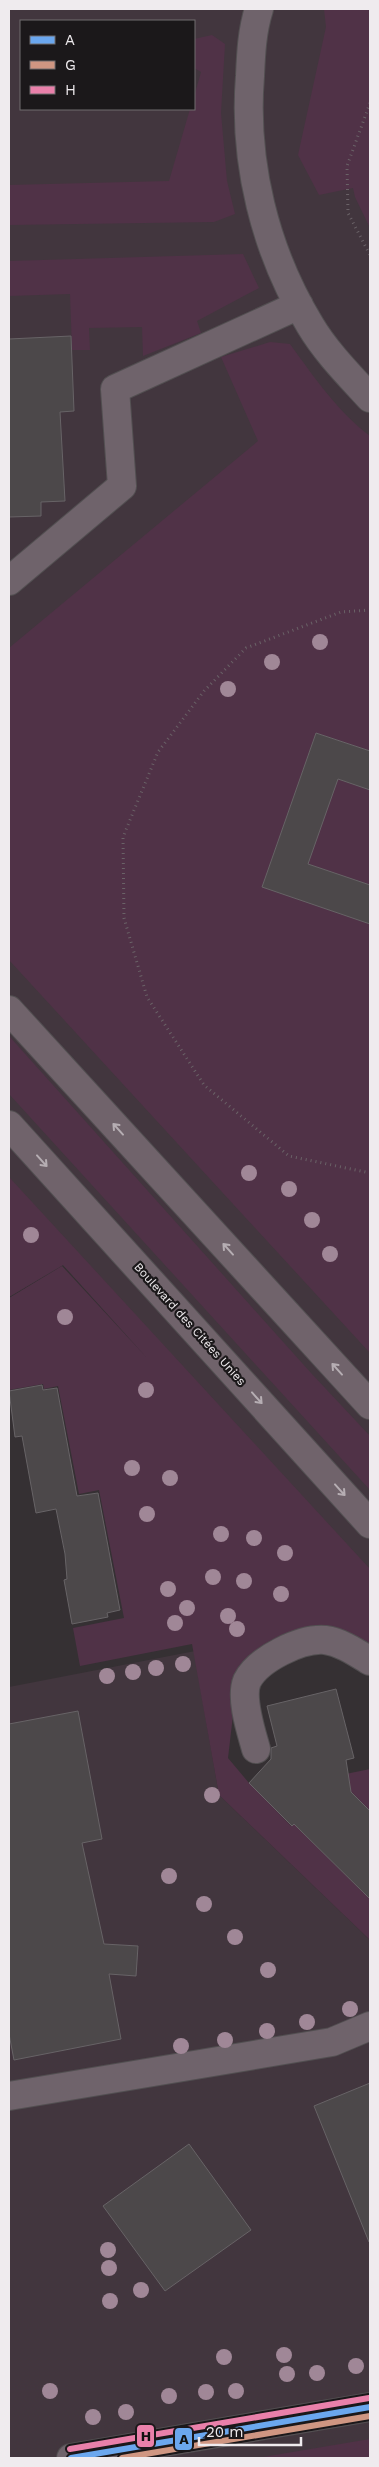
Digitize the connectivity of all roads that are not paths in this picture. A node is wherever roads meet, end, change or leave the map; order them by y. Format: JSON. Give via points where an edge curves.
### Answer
{"nodes":[{"id":1,"x":259,"y":9,"type":"edge"},
{"id":2,"x":299,"y":305,"type":"junction"},
{"id":3,"x":370,"y":398,"type":"edge"},
{"id":4,"x":9,"y":582,"type":"edge"},
{"id":5,"x":9,"y":1010,"type":"edge"},
{"id":6,"x":9,"y":1125,"type":"edge"},
{"id":7,"x":370,"y":1405,"type":"edge"},
{"id":8,"x":370,"y":1524,"type":"edge"},
{"id":9,"x":370,"y":1661,"type":"edge"},
{"id":10,"x":256,"y":1748,"type":"dead end"},
{"id":11,"x":370,"y":2026,"type":"edge"},
{"id":12,"x":9,"y":2096,"type":"edge"},
{"id":13,"x":370,"y":2407,"type":"edge"},
{"id":14,"x":71,"y":2458,"type":"edge"}],
"edges":[{"from":1,"to":2,"type":"street","via":[[254,25],[247,113],[257,191],[270,237]]},
{"from":2,"to":3,"type":"street","via":[[342,368]]},
{"from":2,"to":4,"type":"street","via":[[115,390],[122,486]]},
{"from":7,"to":5,"type":"main road","one_way":true},
{"from":6,"to":8,"type":"main road","name":"Boulevard des Citées Unies","one_way":true},
{"from":9,"to":10,"type":"street","via":[[350,1648],[325,1640],[302,1643],[271,1656],[247,1681],[245,1706]]},
{"from":11,"to":12,"type":"street","via":[[332,2042]]},
{"from":13,"to":14,"type":"street"}]}
